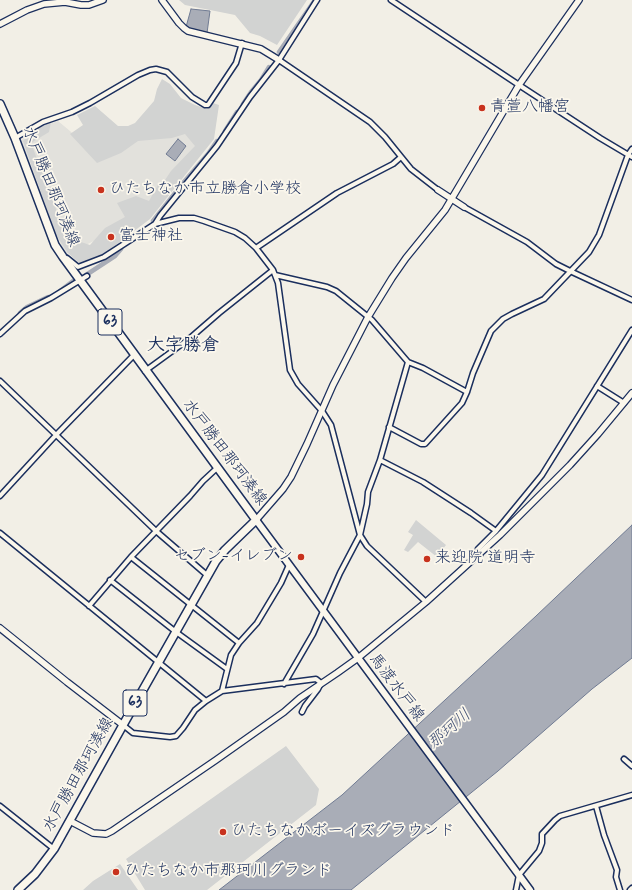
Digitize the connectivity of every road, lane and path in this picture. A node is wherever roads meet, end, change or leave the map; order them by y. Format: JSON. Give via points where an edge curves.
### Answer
{"nodes":[{"id":1,"x":103,"y":0,"type":"edge"},
{"id":2,"x":162,"y":0,"type":"edge"},
{"id":3,"x":317,"y":0,"type":"edge"},
{"id":4,"x":392,"y":0,"type":"edge"},
{"id":5,"x":579,"y":0,"type":"edge"},
{"id":6,"x":0,"y":24,"type":"edge"},
{"id":7,"x":242,"y":43,"type":"junction"},
{"id":8,"x":279,"y":60,"type":"junction"},
{"id":9,"x":519,"y":85,"type":"junction"},
{"id":10,"x":0,"y":104,"type":"edge"},
{"id":11,"x":15,"y":138,"type":"junction"},
{"id":12,"x":632,"y":149,"type":"edge"},
{"id":13,"x":630,"y":156,"type":"edge"},
{"id":14,"x":401,"y":157,"type":"junction"},
{"id":15,"x":438,"y":190,"type":"joint"},
{"id":16,"x":452,"y":200,"type":"junction"},
{"id":17,"x":464,"y":207,"type":"joint"},
{"id":18,"x":154,"y":224,"type":"junction"},
{"id":19,"x":256,"y":248,"type":"junction"},
{"id":20,"x":63,"y":257,"type":"junction"},
{"id":21,"x":273,"y":270,"type":"junction"},
{"id":22,"x":570,"y":271,"type":"junction"},
{"id":23,"x":275,"y":275,"type":"junction"},
{"id":24,"x":87,"y":276,"type":"dead end"},
{"id":25,"x":80,"y":281,"type":"junction"},
{"id":26,"x":632,"y":300,"type":"edge"},
{"id":27,"x":368,"y":317,"type":"junction"},
{"id":28,"x":632,"y":330,"type":"edge"},
{"id":29,"x":0,"y":334,"type":"edge"},
{"id":30,"x":134,"y":355,"type":"junction"},
{"id":31,"x":408,"y":362,"type":"junction"},
{"id":32,"x":145,"y":371,"type":"junction"},
{"id":33,"x":0,"y":381,"type":"edge"},
{"id":34,"x":597,"y":386,"type":"junction"},
{"id":35,"x":467,"y":392,"type":"junction"},
{"id":36,"x":632,"y":393,"type":"edge"},
{"id":37,"x":624,"y":403,"type":"junction"},
{"id":38,"x":322,"y":411,"type":"junction"},
{"id":39,"x":389,"y":427,"type":"junction"},
{"id":40,"x":56,"y":435,"type":"junction"},
{"id":41,"x":380,"y":460,"type":"junction"},
{"id":42,"x":218,"y":468,"type":"junction"},
{"id":43,"x":0,"y":496,"type":"edge"},
{"id":44,"x":256,"y":520,"type":"junction"},
{"id":45,"x":156,"y":531,"type":"junction"},
{"id":46,"x":496,"y":531,"type":"junction"},
{"id":47,"x":0,"y":533,"type":"edge"},
{"id":48,"x":360,"y":535,"type":"junction"},
{"id":49,"x":480,"y":555,"type":"junction"},
{"id":50,"x":130,"y":558,"type":"junction"},
{"id":51,"x":289,"y":565,"type":"junction"},
{"id":52,"x":208,"y":576,"type":"junction"},
{"id":53,"x":110,"y":580,"type":"junction"},
{"id":54,"x":426,"y":602,"type":"junction"},
{"id":55,"x":89,"y":606,"type":"junction"},
{"id":56,"x":191,"y":606,"type":"junction"},
{"id":57,"x":323,"y":611,"type":"junction"},
{"id":58,"x":0,"y":628,"type":"edge"},
{"id":59,"x":176,"y":632,"type":"junction"},
{"id":60,"x":239,"y":643,"type":"junction"},
{"id":61,"x":358,"y":658,"type":"junction"},
{"id":62,"x":158,"y":663,"type":"junction"},
{"id":63,"x":227,"y":668,"type":"junction"},
{"id":64,"x":321,"y":683,"type":"junction"},
{"id":65,"x":284,"y":684,"type":"junction"},
{"id":66,"x":222,"y":691,"type":"junction"},
{"id":67,"x":206,"y":701,"type":"junction"},
{"id":68,"x":302,"y":712,"type":"dead end"},
{"id":69,"x":122,"y":725,"type":"junction"},
{"id":70,"x":624,"y":759,"type":"dead end"},
{"id":71,"x":632,"y":766,"type":"edge"},
{"id":72,"x":632,"y":795,"type":"edge"},
{"id":73,"x":0,"y":806,"type":"edge"},
{"id":74,"x":596,"y":806,"type":"junction"},
{"id":75,"x":70,"y":821,"type":"junction"},
{"id":76,"x":54,"y":850,"type":"junction"},
{"id":77,"x":519,"y":875,"type":"junction"},
{"id":78,"x":632,"y":888,"type":"edge"},
{"id":79,"x":18,"y":890,"type":"edge"},
{"id":80,"x":516,"y":890,"type":"edge"},
{"id":81,"x":530,"y":890,"type":"edge"},
{"id":82,"x":620,"y":890,"type":"edge"},
{"id":83,"x":630,"y":890,"type":"edge"}],
"edges":[{"from":1,"to":6,"type":"street","via":[[89,5],[66,2],[44,4]]},
{"from":2,"to":7,"type":"street","via":[[184,28],[202,35]]},
{"from":3,"to":8,"type":"street"},
{"from":4,"to":9,"type":"street"},
{"from":5,"to":9,"type":"street"},
{"from":7,"to":8,"type":"street","via":[[262,49]]},
{"from":7,"to":11,"type":"street","via":[[236,63],[208,105],[192,97],[167,72],[150,70],[90,103],[43,122]]},
{"from":8,"to":14,"type":"street","via":[[370,122]]},
{"from":8,"to":18,"type":"street","via":[[217,146]]},
{"from":9,"to":13,"type":"street"},
{"from":9,"to":16,"type":"street"},
{"from":10,"to":11,"type":"main road","name":"水戸勝田那珂湊線","number":"63"},
{"from":11,"to":20,"type":"main road","name":"水戸勝田那珂湊線","number":"63"},
{"from":12,"to":13,"type":"street"},
{"from":13,"to":22,"type":"street","via":[[599,235],[589,252]]},
{"from":14,"to":15,"type":"street"},
{"from":14,"to":19,"type":"street","via":[[393,164],[337,193]]},
{"from":15,"to":16,"type":"street"},
{"from":16,"to":17,"type":"street"},
{"from":16,"to":27,"type":"street","via":[[406,258]]},
{"from":17,"to":22,"type":"street","via":[[527,242],[556,264]]},
{"from":18,"to":19,"type":"street","via":[[179,218],[199,220],[235,232]]},
{"from":18,"to":20,"type":"street","via":[[104,257],[78,267]]},
{"from":19,"to":21,"type":"street"},
{"from":20,"to":25,"type":"main road","name":"水戸勝田那珂湊線","number":"63"},
{"from":21,"to":23,"type":"street"},
{"from":21,"to":32,"type":"street","via":[[189,339]]},
{"from":22,"to":26,"type":"street"},
{"from":22,"to":35,"type":"street","via":[[544,299],[503,319],[491,331]]},
{"from":23,"to":27,"type":"street","via":[[336,290]]},
{"from":23,"to":38,"type":"street","via":[[282,302],[290,370],[298,384]]},
{"from":24,"to":25,"type":"street"},
{"from":25,"to":29,"type":"street","via":[[25,311]]},
{"from":25,"to":30,"type":"main road","name":"水戸勝田那珂湊線","number":"63"},
{"from":27,"to":31,"type":"street"},
{"from":27,"to":38,"type":"street"},
{"from":28,"to":34,"type":"street"},
{"from":30,"to":32,"type":"main road","name":"水戸勝田那珂湊線","number":"63"},
{"from":30,"to":40,"type":"street"},
{"from":31,"to":35,"type":"street"},
{"from":31,"to":39,"type":"street"},
{"from":32,"to":42,"type":"main road","name":"水戸勝田那珂湊線","number":"63"},
{"from":33,"to":40,"type":"street"},
{"from":34,"to":37,"type":"street"},
{"from":34,"to":46,"type":"street","via":[[542,475]]},
{"from":35,"to":39,"type":"street","via":[[462,403],[425,444]]},
{"from":36,"to":37,"type":"street"},
{"from":37,"to":49,"type":"street","via":[[570,465]]},
{"from":38,"to":44,"type":"street","via":[[291,477],[279,495]]},
{"from":38,"to":48,"type":"street","via":[[331,425]]},
{"from":39,"to":41,"type":"street"},
{"from":40,"to":43,"type":"street"},
{"from":40,"to":45,"type":"street"},
{"from":41,"to":46,"type":"street","via":[[423,482]]},
{"from":41,"to":48,"type":"street","via":[[368,492]]},
{"from":42,"to":44,"type":"main road","name":"水戸勝田那珂湊線","number":"63"},
{"from":42,"to":45,"type":"street"},
{"from":44,"to":51,"type":"main road","name":"馬渡水戸線"},
{"from":44,"to":52,"type":"main road","name":"水戸勝田那珂湊線","number":"63","via":[[221,554]]},
{"from":45,"to":50,"type":"street"},
{"from":45,"to":52,"type":"street"},
{"from":46,"to":49,"type":"street","via":[[478,549]]},
{"from":47,"to":55,"type":"street"},
{"from":48,"to":54,"type":"street","via":[[367,546]]},
{"from":48,"to":57,"type":"street"},
{"from":49,"to":54,"type":"street"},
{"from":50,"to":53,"type":"street"},
{"from":50,"to":56,"type":"street"},
{"from":51,"to":57,"type":"main road","name":"馬渡水戸線"},
{"from":51,"to":60,"type":"street","via":[[257,623]]},
{"from":52,"to":56,"type":"main road","name":"水戸勝田那珂湊線","number":"63"},
{"from":53,"to":55,"type":"street"},
{"from":53,"to":59,"type":"street"},
{"from":54,"to":61,"type":"street"},
{"from":55,"to":62,"type":"street"},
{"from":56,"to":59,"type":"main road","name":"水戸勝田那珂湊線","number":"63"},
{"from":56,"to":60,"type":"street"},
{"from":57,"to":61,"type":"main road","name":"馬渡水戸線"},
{"from":57,"to":65,"type":"street","via":[[303,653]]},
{"from":58,"to":69,"type":"street"},
{"from":59,"to":62,"type":"main road","name":"水戸勝田那珂湊線","number":"63"},
{"from":59,"to":63,"type":"street"},
{"from":60,"to":63,"type":"street","via":[[230,655]]},
{"from":61,"to":64,"type":"street"},
{"from":61,"to":77,"type":"main road","name":"馬渡水戸線"},
{"from":62,"to":67,"type":"street"},
{"from":62,"to":69,"type":"main road","name":"水戸勝田那珂湊線","number":"63"},
{"from":63,"to":66,"type":"street"},
{"from":64,"to":65,"type":"street","via":[[316,679]]},
{"from":64,"to":68,"type":"street"},
{"from":64,"to":75,"type":"street","via":[[236,747],[112,831],[106,834],[93,833]]},
{"from":65,"to":66,"type":"street"},
{"from":66,"to":67,"type":"street"},
{"from":67,"to":69,"type":"street","via":[[195,710],[176,736],[133,733]]},
{"from":69,"to":75,"type":"main road","name":"水戸勝田那珂湊線","number":"63"},
{"from":70,"to":71,"type":"street"},
{"from":72,"to":74,"type":"street"},
{"from":73,"to":76,"type":"street"},
{"from":74,"to":77,"type":"street","via":[[560,816],[555,820],[542,834],[542,843],[538,851]]},
{"from":74,"to":82,"type":"street","via":[[617,870],[616,877]]},
{"from":75,"to":76,"type":"main road","name":"水戸勝田那珂湊線","number":"63"},
{"from":76,"to":79,"type":"main road","name":"水戸勝田那珂湊線","number":"63"},
{"from":77,"to":80,"type":"street"},
{"from":77,"to":81,"type":"main road","name":"馬渡水戸線"},
{"from":78,"to":83,"type":"street"}]}
